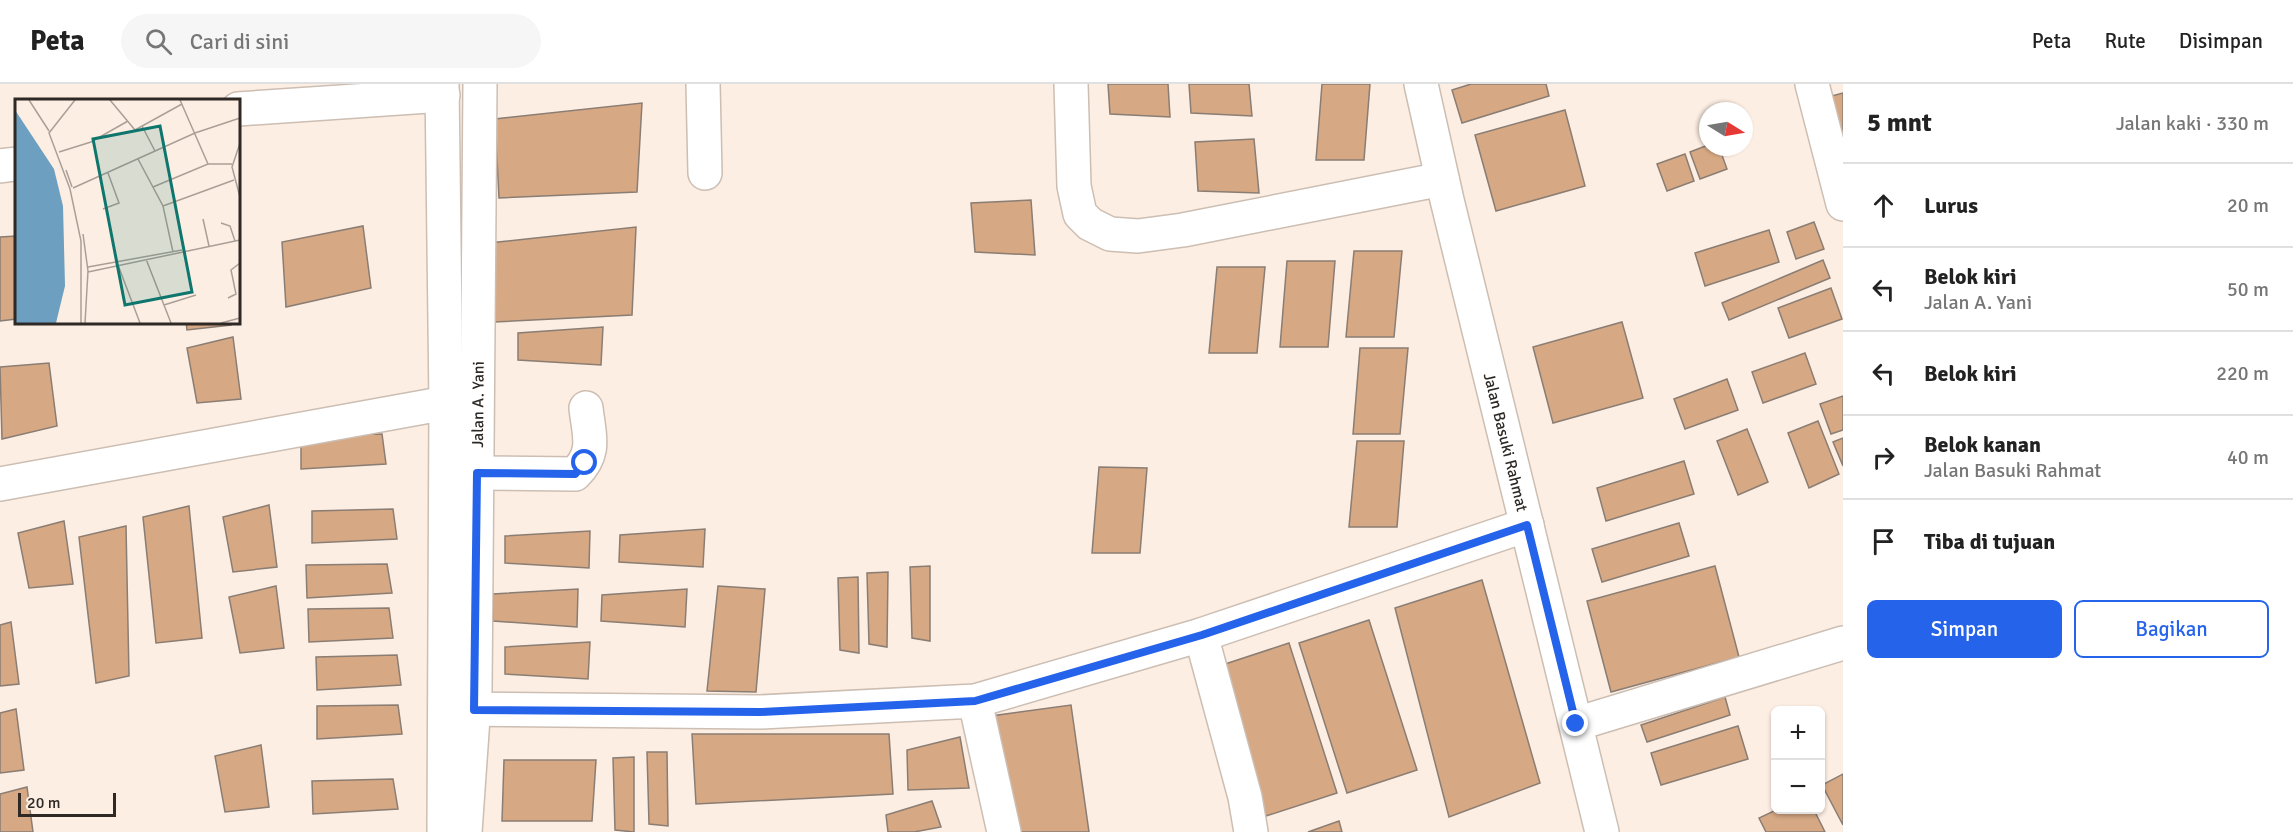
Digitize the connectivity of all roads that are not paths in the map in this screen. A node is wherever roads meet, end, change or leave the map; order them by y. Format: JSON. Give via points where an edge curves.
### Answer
{"nodes":[{"id":1,"x":480,"y":84,"type":"edge"},
{"id":2,"x":703,"y":84,"type":"edge"},
{"id":3,"x":1071,"y":84,"type":"edge"},
{"id":4,"x":1422,"y":84,"type":"edge"},
{"id":5,"x":1812,"y":84,"type":"edge"},
{"id":6,"x":442,"y":90,"type":"edge"},
{"id":7,"x":240,"y":109,"type":"edge"},
{"id":8,"x":15,"y":164,"type":"edge"},
{"id":9,"x":0,"y":166,"type":"edge"},
{"id":10,"x":705,"y":173,"type":"dead end"},
{"id":11,"x":1442,"y":179,"type":"junction"},
{"id":12,"x":1843,"y":204,"type":"edge"},
{"id":13,"x":480,"y":264,"type":"junction"},
{"id":14,"x":445,"y":267,"type":"junction"},
{"id":15,"x":446,"y":403,"type":"junction"},
{"id":16,"x":586,"y":408,"type":"dead end"},
{"id":17,"x":477,"y":473,"type":"junction"},
{"id":18,"x":0,"y":484,"type":"edge"},
{"id":19,"x":1527,"y":525,"type":"junction"},
{"id":20,"x":1202,"y":635,"type":"junction"},
{"id":21,"x":1843,"y":643,"type":"edge"},
{"id":22,"x":975,"y":701,"type":"junction"},
{"id":23,"x":460,"y":710,"type":"junction"},
{"id":24,"x":1576,"y":724,"type":"junction"},
{"id":25,"x":444,"y":832,"type":"edge"},
{"id":26,"x":465,"y":832,"type":"edge"},
{"id":27,"x":1004,"y":832,"type":"edge"},
{"id":28,"x":1251,"y":832,"type":"edge"},
{"id":29,"x":1602,"y":832,"type":"edge"}],
"edges":[{"from":1,"to":13,"type":"street","name":"Jalan A. Yani"},
{"from":2,"to":10,"type":"street"},
{"from":3,"to":11,"type":"street","via":[[1074,186],[1080,213],[1090,224],[1110,234],[1138,236],[1183,230]]},
{"from":4,"to":11,"type":"street","name":"Jalan Basuki Rahmat"},
{"from":5,"to":12,"type":"street"},
{"from":6,"to":7,"type":"street"},
{"from":6,"to":14,"type":"street","name":"Jalan A. Yani"},
{"from":8,"to":9,"type":"street"},
{"from":11,"to":19,"type":"street","name":"Jalan Basuki Rahmat"},
{"from":13,"to":14,"type":"street"},
{"from":13,"to":17,"type":"street","name":"Jalan A. Yani"},
{"from":14,"to":15,"type":"street","name":"Jalan A. Yani"},
{"from":15,"to":18,"type":"street"},
{"from":15,"to":23,"type":"street","name":"Jalan A. Yani"},
{"from":16,"to":17,"type":"street","via":[[591,448],[575,474]]},
{"from":17,"to":23,"type":"street","name":"Jalan A. Yani"},
{"from":19,"to":20,"type":"street"},
{"from":19,"to":24,"type":"street","name":"Jalan Basuki Rahmat"},
{"from":20,"to":22,"type":"street"},
{"from":20,"to":28,"type":"street"},
{"from":21,"to":24,"type":"street"},
{"from":22,"to":23,"type":"street","via":[[760,712]]},
{"from":22,"to":27,"type":"street"},
{"from":23,"to":25,"type":"street","name":"Jalan A. Yani"},
{"from":23,"to":26,"type":"street","name":"Jalan A. Yani"},
{"from":24,"to":29,"type":"street","name":"Jalan Basuki Rahmat"}]}
